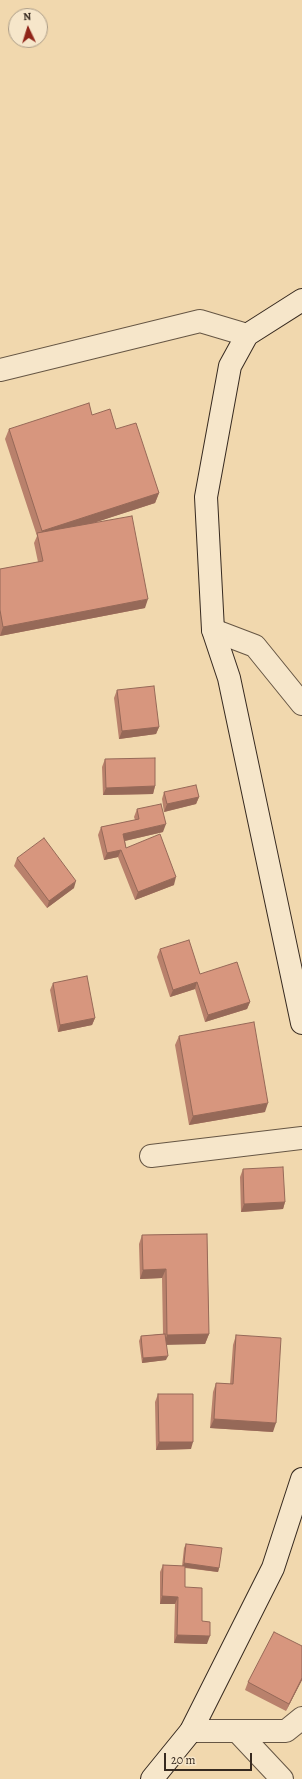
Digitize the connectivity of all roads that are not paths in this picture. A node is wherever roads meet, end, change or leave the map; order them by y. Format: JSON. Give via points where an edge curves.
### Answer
{"nodes":[{"id":1,"x":302,"y":300,"type":"edge"},
{"id":2,"x":247,"y":335,"type":"junction"},
{"id":3,"x":0,"y":370,"type":"edge"},
{"id":4,"x":213,"y":630,"type":"junction"},
{"id":5,"x":302,"y":704,"type":"edge"},
{"id":6,"x":302,"y":1022,"type":"edge"},
{"id":7,"x":302,"y":1138,"type":"edge"},
{"id":8,"x":151,"y":1156,"type":"dead end"},
{"id":9,"x":302,"y":1479,"type":"edge"},
{"id":10,"x":302,"y":1718,"type":"edge"},
{"id":11,"x":190,"y":1730,"type":"junction"},
{"id":12,"x":237,"y":1731,"type":"junction"},
{"id":13,"x":152,"y":1779,"type":"edge"},
{"id":14,"x":282,"y":1779,"type":"edge"}],
"edges":[{"from":1,"to":2,"type":"main road"},
{"from":2,"to":3,"type":"main road","via":[[200,321]]},
{"from":2,"to":4,"type":"main road","via":[[230,366],[206,497]]},
{"from":4,"to":5,"type":"main road","via":[[255,646]]},
{"from":4,"to":6,"type":"main road","via":[[228,678]]},
{"from":7,"to":8,"type":"main road"},
{"from":9,"to":11,"type":"main road","via":[[273,1568]]},
{"from":10,"to":12,"type":"main road","via":[[286,1731]]},
{"from":11,"to":12,"type":"main road"},
{"from":11,"to":13,"type":"main road"},
{"from":12,"to":14,"type":"main road"}]}
